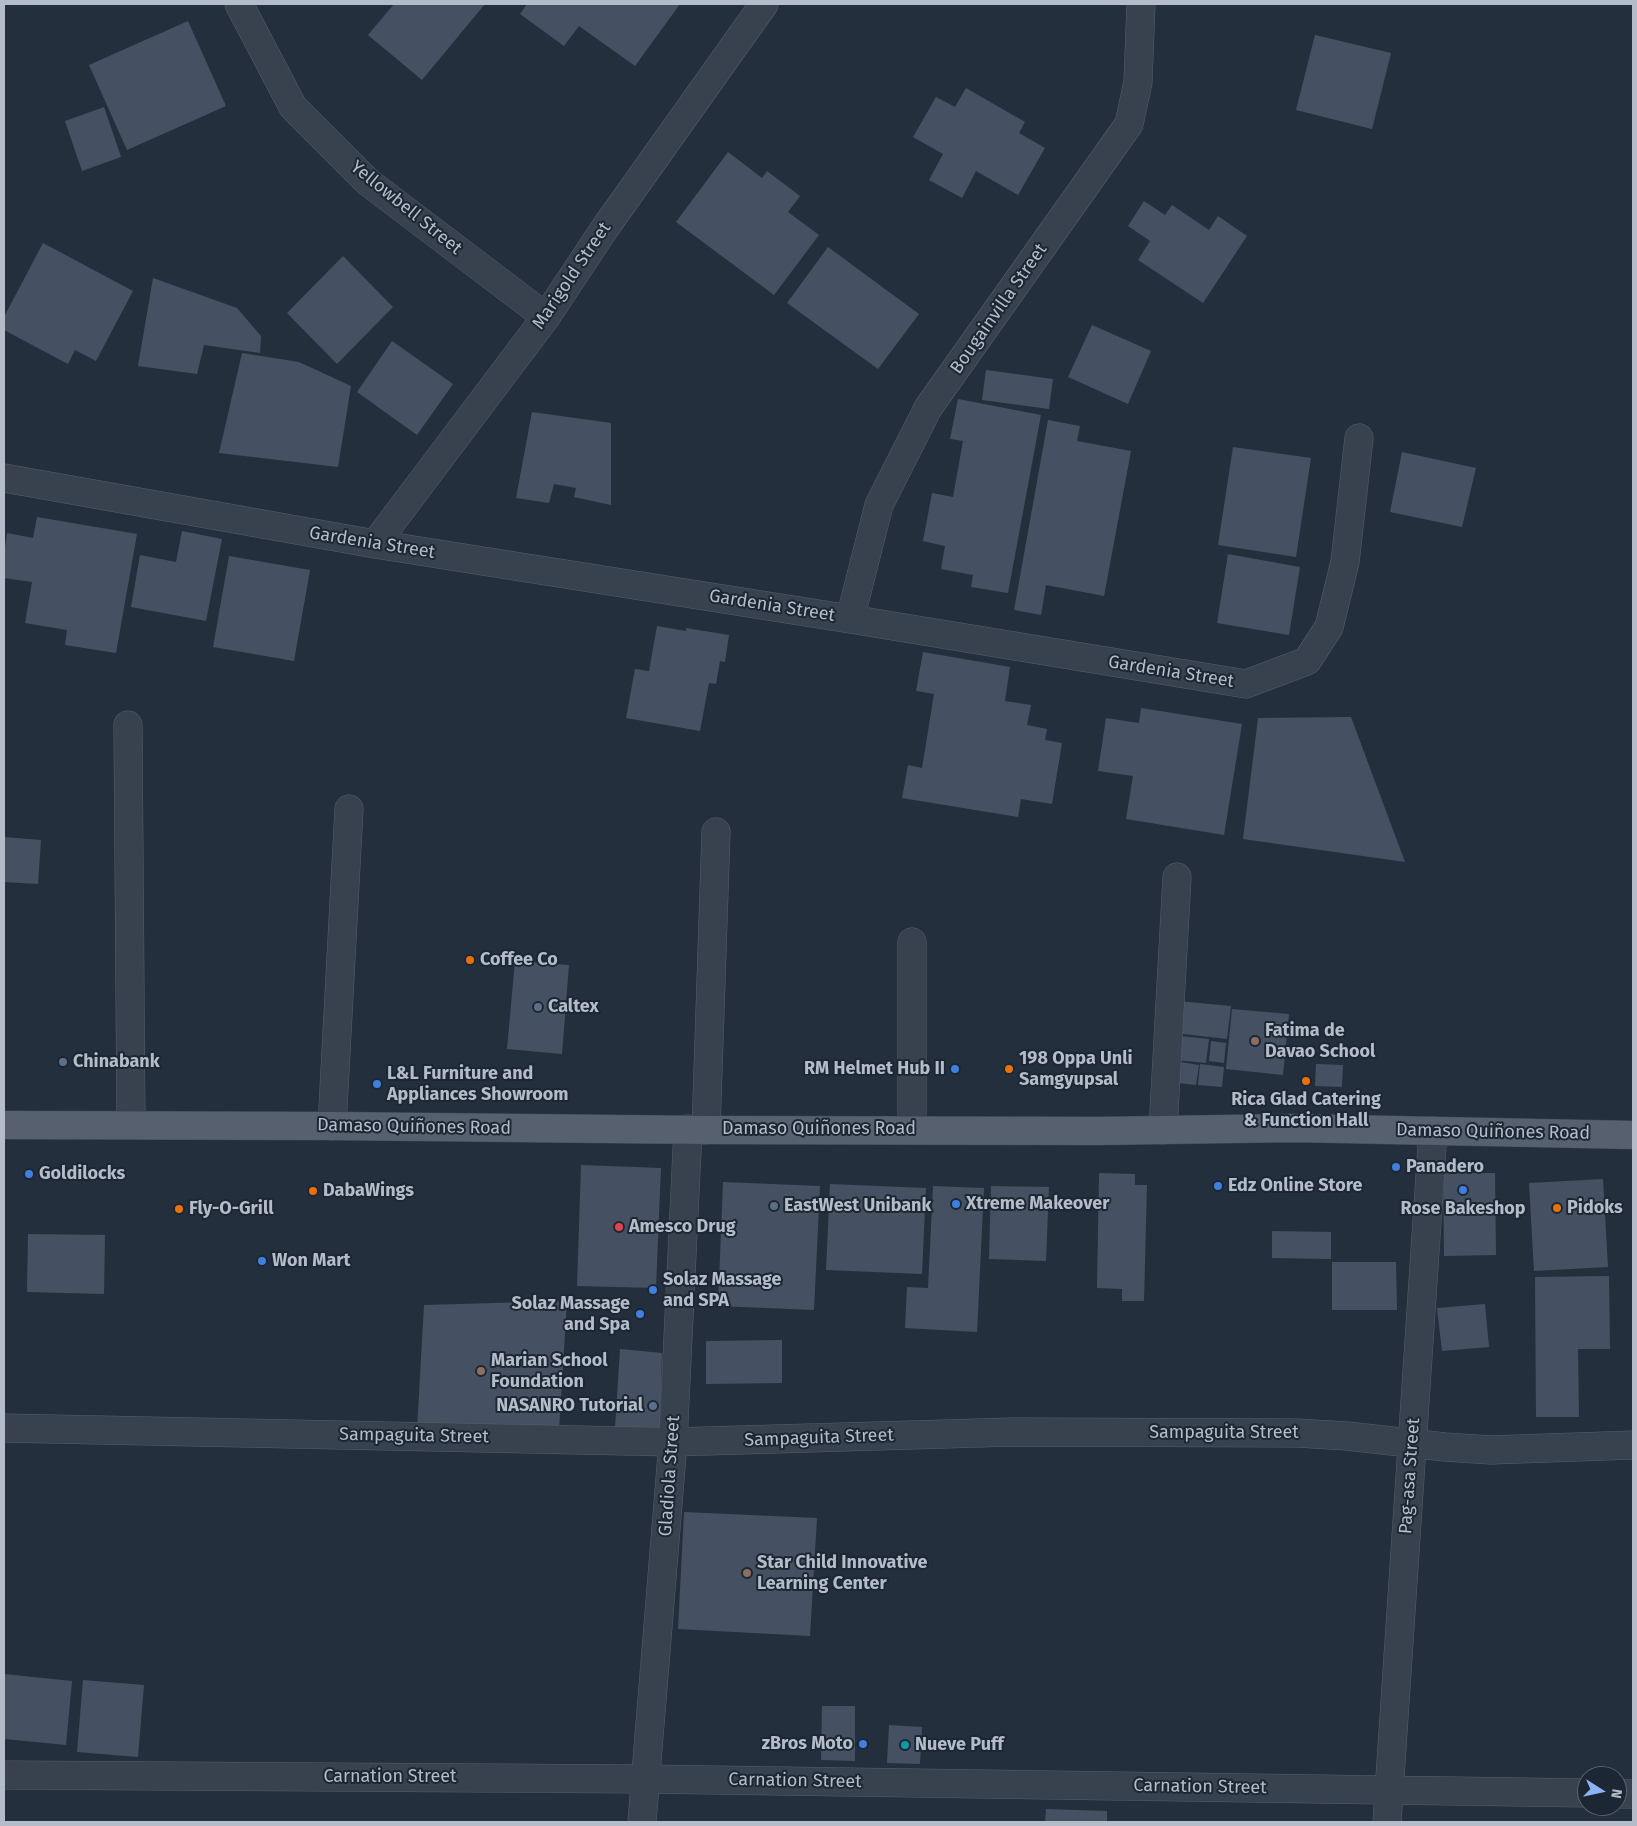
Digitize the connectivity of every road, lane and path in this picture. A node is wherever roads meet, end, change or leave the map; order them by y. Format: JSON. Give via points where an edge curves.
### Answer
{"nodes":[{"id":1,"x":239,"y":4,"type":"edge"},
{"id":2,"x":764,"y":4,"type":"edge"},
{"id":3,"x":1141,"y":4,"type":"edge"},
{"id":4,"x":546,"y":317,"type":"junction"},
{"id":5,"x":1359,"y":438,"type":"dead end"},
{"id":6,"x":4,"y":478,"type":"edge"},
{"id":7,"x":375,"y":544,"type":"junction"},
{"id":8,"x":850,"y":618,"type":"junction"},
{"id":9,"x":128,"y":726,"type":"dead end"},
{"id":10,"x":349,"y":809,"type":"dead end"},
{"id":11,"x":716,"y":832,"type":"dead end"},
{"id":12,"x":1178,"y":877,"type":"dead end"},
{"id":13,"x":912,"y":942,"type":"dead end"},
{"id":14,"x":4,"y":1125,"type":"edge"},
{"id":15,"x":131,"y":1125,"type":"junction"},
{"id":16,"x":332,"y":1126,"type":"junction"},
{"id":17,"x":912,"y":1129,"type":"junction"},
{"id":18,"x":697,"y":1130,"type":"junction"},
{"id":19,"x":1163,"y":1130,"type":"junction"},
{"id":20,"x":1433,"y":1131,"type":"junction"},
{"id":21,"x":1633,"y":1135,"type":"edge"},
{"id":22,"x":4,"y":1428,"type":"edge"},
{"id":23,"x":673,"y":1442,"type":"junction"},
{"id":24,"x":1412,"y":1442,"type":"junction"},
{"id":25,"x":1633,"y":1445,"type":"edge"},
{"id":26,"x":4,"y":1775,"type":"edge"},
{"id":27,"x":645,"y":1779,"type":"junction"},
{"id":28,"x":1389,"y":1790,"type":"junction"},
{"id":29,"x":1577,"y":1793,"type":"edge"},
{"id":30,"x":642,"y":1822,"type":"edge"},
{"id":31,"x":1387,"y":1822,"type":"edge"}],
"edges":[{"from":1,"to":4,"type":"street","name":"Yellowbell Street","via":[[293,107],[368,182]]},
{"from":2,"to":4,"type":"street","name":"Marigold Street"},
{"from":3,"to":8,"type":"street","name":"Bougainvilla Street","via":[[1138,82],[1129,124],[928,408],[879,505]]},
{"from":4,"to":7,"type":"street","name":"Marigold Street"},
{"from":5,"to":8,"type":"street","name":"Gardenia Street","via":[[1345,562],[1329,627],[1306,662],[1246,684]]},
{"from":6,"to":7,"type":"street","name":"Gardenia Street"},
{"from":7,"to":8,"type":"street","name":"Gardenia Street"},
{"from":9,"to":15,"type":"street"},
{"from":10,"to":16,"type":"street"},
{"from":11,"to":18,"type":"street","name":"Gladiola Street"},
{"from":12,"to":19,"type":"street"},
{"from":13,"to":17,"type":"street"},
{"from":14,"to":15,"type":"main road","name":"Damaso Quiñones Road"},
{"from":15,"to":16,"type":"main road","name":"Damaso Quiñones Road"},
{"from":16,"to":18,"type":"main road","name":"Damaso Quiñones Road"},
{"from":17,"to":18,"type":"main road","name":"Damaso Quiñones Road"},
{"from":17,"to":19,"type":"main road","name":"Damaso Quiñones Road"},
{"from":18,"to":23,"type":"street","name":"Gladiola Street"},
{"from":19,"to":20,"type":"main road","name":"Damaso Quiñones Road"},
{"from":20,"to":21,"type":"main road","name":"Damaso Quiñones Road"},
{"from":20,"to":24,"type":"street","name":"Pag-asa Street"},
{"from":22,"to":23,"type":"street","name":"Sampaguita Street"},
{"from":23,"to":24,"type":"street","name":"Sampaguita Street","via":[[1023,1432],[1297,1433]]},
{"from":23,"to":27,"type":"street","name":"Gladiola Street"},
{"from":24,"to":25,"type":"street","name":"Sampaguita Street","via":[[1491,1450]]},
{"from":24,"to":28,"type":"street","name":"Pag-asa Street"},
{"from":26,"to":27,"type":"street","name":"Carnation Street"},
{"from":27,"to":28,"type":"street","name":"Carnation Street"},
{"from":27,"to":30,"type":"street","name":"Gladiola Street"},
{"from":28,"to":29,"type":"street","name":"Carnation Street"},
{"from":28,"to":31,"type":"street","name":"Pag-asa Street"}]}
